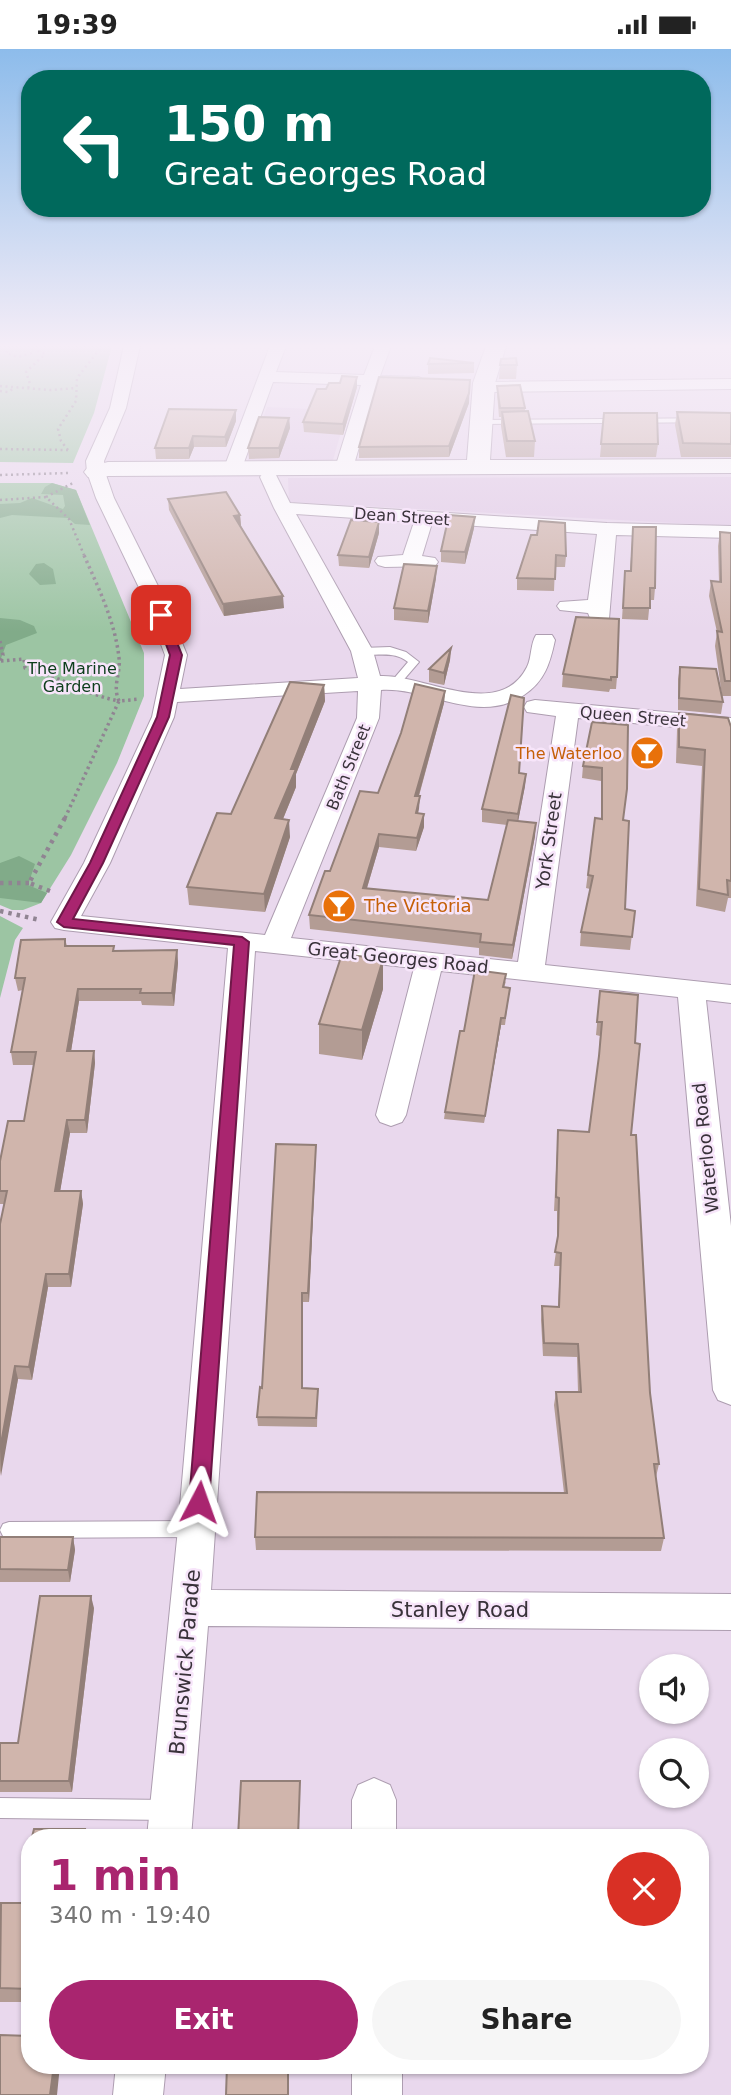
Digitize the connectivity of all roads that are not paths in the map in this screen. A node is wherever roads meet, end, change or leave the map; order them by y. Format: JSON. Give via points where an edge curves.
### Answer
{"nodes":[{"id":1,"x":105,"y":441,"type":"edge"},
{"id":2,"x":243,"y":441,"type":"edge"},
{"id":3,"x":352,"y":441,"type":"edge"},
{"id":4,"x":479,"y":441,"type":"edge"},
{"id":5,"x":97,"y":462,"type":"junction"},
{"id":6,"x":731,"y":466,"type":"edge"},
{"id":7,"x":478,"y":467,"type":"junction"},
{"id":8,"x":233,"y":468,"type":"junction"},
{"id":9,"x":344,"y":468,"type":"junction"},
{"id":10,"x":269,"y":477,"type":"dead end"},
{"id":11,"x":283,"y":508,"type":"junction"},
{"id":12,"x":425,"y":517,"type":"junction"},
{"id":13,"x":607,"y":529,"type":"junction"},
{"id":14,"x":731,"y":532,"type":"edge"},
{"id":15,"x":385,"y":561,"type":"dead end"},
{"id":16,"x":567,"y":606,"type":"dead end"},
{"id":17,"x":544,"y":640,"type":"dead end"},
{"id":18,"x":362,"y":651,"type":"junction"},
{"id":19,"x":370,"y":682,"type":"junction"},
{"id":20,"x":396,"y":682,"type":"junction"},
{"id":21,"x":168,"y":696,"type":"junction"},
{"id":22,"x":535,"y":707,"type":"dead end"},
{"id":23,"x":568,"y":710,"type":"junction"},
{"id":24,"x":731,"y":725,"type":"edge"},
{"id":25,"x":258,"y":943,"type":"junction"},
{"id":26,"x":429,"y":962,"type":"junction"},
{"id":27,"x":530,"y":972,"type":"junction"},
{"id":28,"x":691,"y":989,"type":"junction"},
{"id":29,"x":731,"y":994,"type":"edge"},
{"id":30,"x":391,"y":1115,"type":"dead end"},
{"id":31,"x":729,"y":1352,"type":"edge"},
{"id":32,"x":731,"y":1390,"type":"edge"},
{"id":33,"x":197,"y":1529,"type":"junction"},
{"id":34,"x":9,"y":1530,"type":"dead end"},
{"id":35,"x":189,"y":1608,"type":"junction"},
{"id":36,"x":731,"y":1612,"type":"edge"},
{"id":37,"x":0,"y":1808,"type":"edge"},
{"id":38,"x":171,"y":1824,"type":"edge"},
{"id":39,"x":140,"y":2074,"type":"edge"},
{"id":40,"x":377,"y":2074,"type":"edge"},
{"id":41,"x":138,"y":2095,"type":"edge"},
{"id":42,"x":377,"y":2095,"type":"edge"}],
"edges":[{"from":1,"to":5,"type":"street"},
{"from":2,"to":8,"type":"street"},
{"from":3,"to":9,"type":"street"},
{"from":4,"to":7,"type":"street"},
{"from":5,"to":8,"type":"street","via":[[108,469]]},
{"from":5,"to":21,"type":"street","via":[[105,498],[176,655]]},
{"from":6,"to":7,"type":"street"},
{"from":7,"to":9,"type":"street"},
{"from":8,"to":9,"type":"street"},
{"from":10,"to":11,"type":"street","name":"Bath Street"},
{"from":11,"to":12,"type":"street","name":"Dean Street"},
{"from":11,"to":18,"type":"street","name":"Bath Street"},
{"from":12,"to":13,"type":"street","name":"Dean Street"},
{"from":12,"to":15,"type":"street","via":[[420,562]]},
{"from":13,"to":14,"type":"street","name":"Dean Street"},
{"from":13,"to":16,"type":"street","via":[[599,613]]},
{"from":17,"to":20,"type":"street","via":[[538,668],[523,686],[488,702]]},
{"from":18,"to":19,"type":"street","name":"Bath Street"},
{"from":18,"to":20,"type":"lane","via":[[405,653],[414,662]]},
{"from":19,"to":20,"type":"street"},
{"from":19,"to":21,"type":"street"},
{"from":19,"to":25,"type":"street","name":"Bath Street","via":[[368,718],[282,930]]},
{"from":21,"to":25,"type":"street","name":"Great Georges Road","via":[[158,728],[64,922]]},
{"from":22,"to":23,"type":"street","name":"Queen Street"},
{"from":23,"to":24,"type":"street","name":"Queen Street"},
{"from":23,"to":27,"type":"street","name":"York Street"},
{"from":25,"to":26,"type":"street","name":"Great Georges Road"},
{"from":25,"to":33,"type":"street","name":"Brunswick Parade"},
{"from":26,"to":27,"type":"street","name":"Great Georges Road"},
{"from":26,"to":30,"type":"street"},
{"from":27,"to":28,"type":"street","name":"Great Georges Road"},
{"from":28,"to":29,"type":"street","name":"Great Georges Road"},
{"from":28,"to":31,"type":"street","name":"Waterloo Road"},
{"from":31,"to":32,"type":"street","name":"Waterloo Road"},
{"from":33,"to":34,"type":"lane"},
{"from":33,"to":35,"type":"street","name":"Brunswick Parade"},
{"from":35,"to":36,"type":"street","name":"Stanley Road"},
{"from":35,"to":38,"type":"street","name":"Brunswick Parade"},
{"from":37,"to":38,"type":"lane"},
{"from":39,"to":41,"type":"street"},
{"from":40,"to":42,"type":"street"}]}
